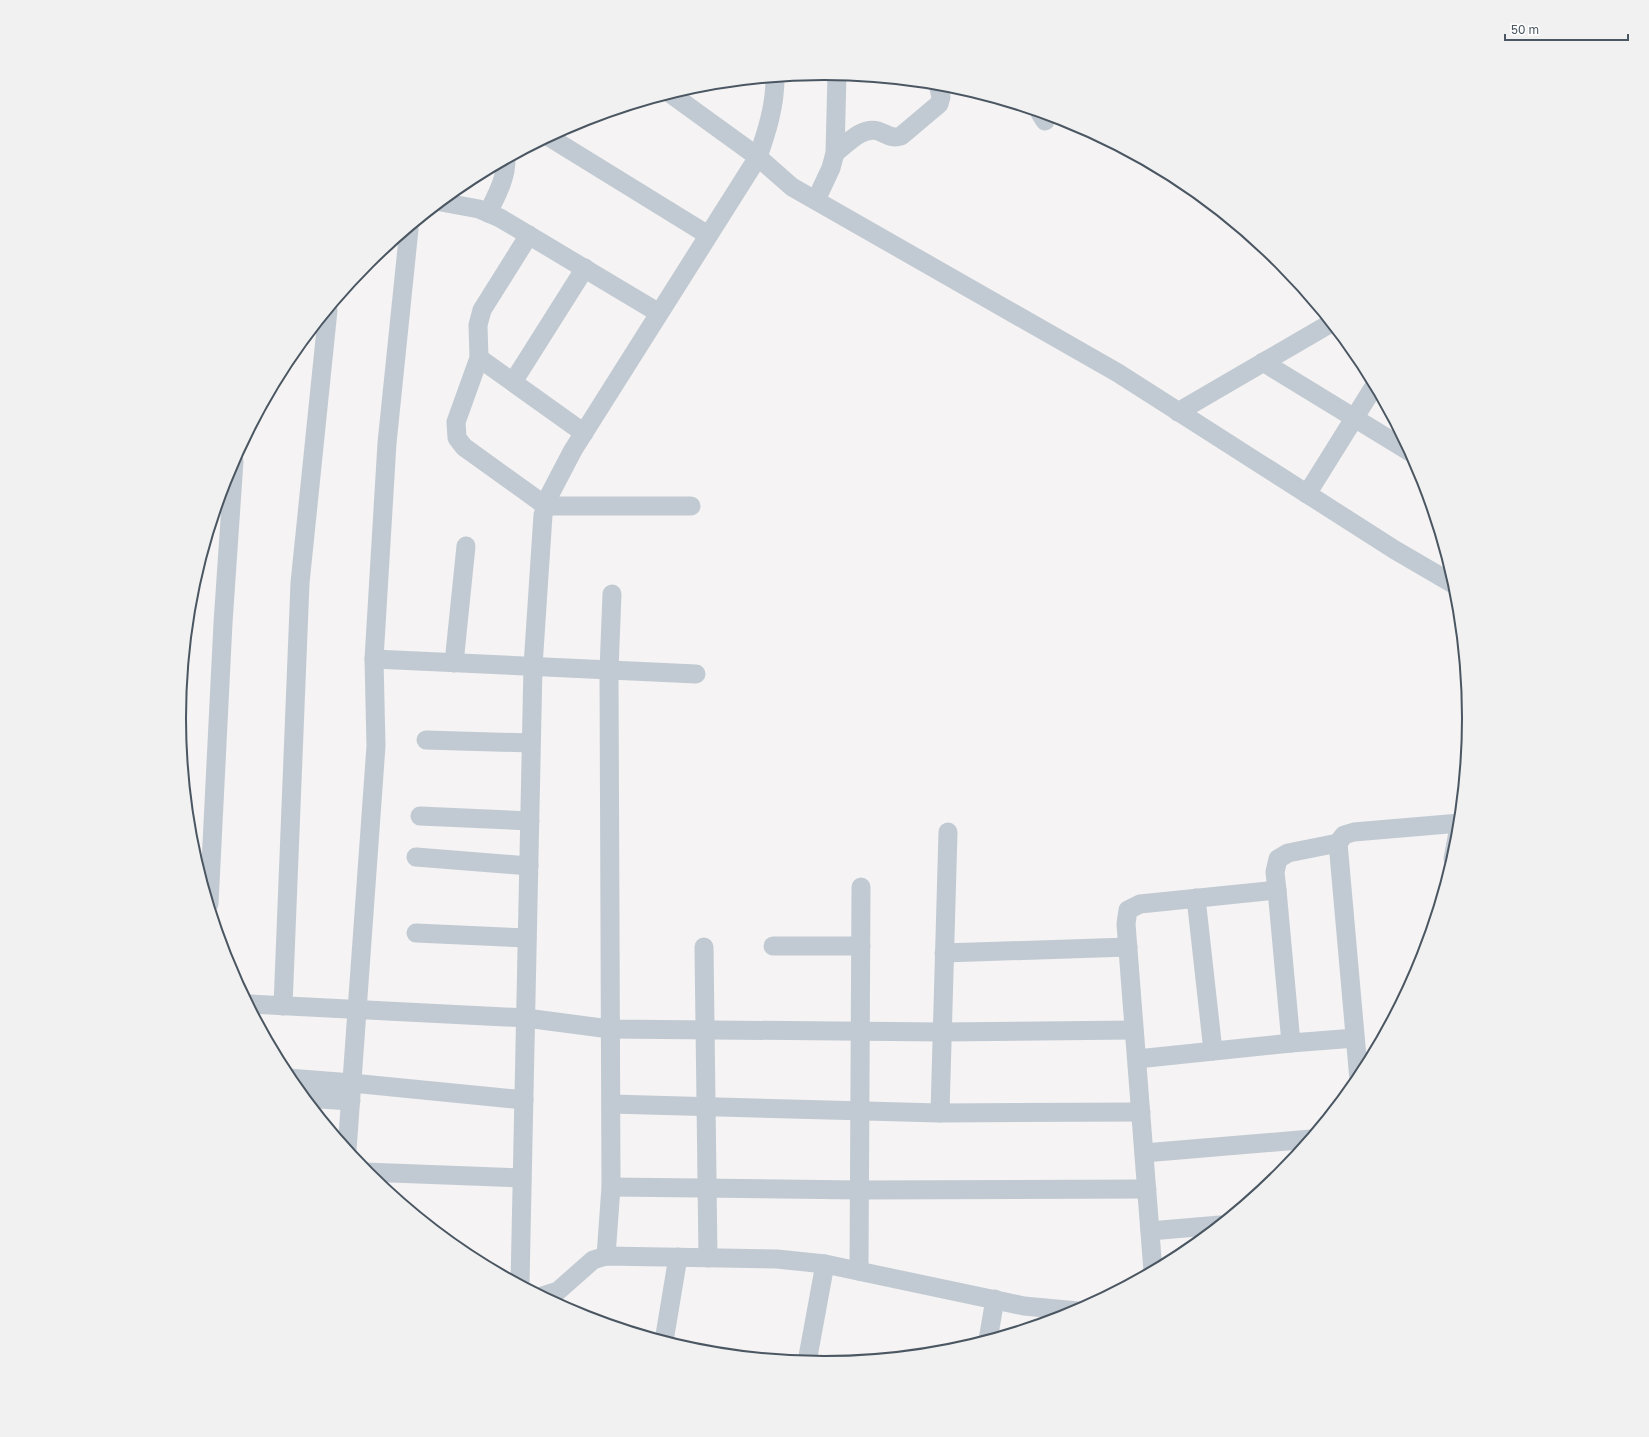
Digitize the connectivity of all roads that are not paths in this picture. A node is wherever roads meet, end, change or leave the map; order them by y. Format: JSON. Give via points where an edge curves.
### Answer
{"nodes":[{"id":1,"x":837,"y":80,"type":"edge"},
{"id":2,"x":775,"y":82,"type":"edge"},
{"id":3,"x":939,"y":90,"type":"edge"},
{"id":4,"x":676,"y":98,"type":"edge"},
{"id":5,"x":554,"y":141,"type":"edge"},
{"id":6,"x":835,"y":153,"type":"junction"},
{"id":7,"x":758,"y":157,"type":"junction"},
{"id":8,"x":506,"y":165,"type":"edge"},
{"id":9,"x":816,"y":200,"type":"junction"},
{"id":10,"x":448,"y":203,"type":"edge"},
{"id":11,"x":488,"y":213,"type":"junction"},
{"id":12,"x":408,"y":234,"type":"edge"},
{"id":13,"x":529,"y":235,"type":"junction"},
{"id":14,"x":708,"y":235,"type":"junction"},
{"id":15,"x":585,"y":268,"type":"junction"},
{"id":16,"x":659,"y":313,"type":"junction"},
{"id":17,"x":327,"y":319,"type":"edge"},
{"id":18,"x":1327,"y":325,"type":"edge"},
{"id":19,"x":479,"y":358,"type":"junction"},
{"id":20,"x":1263,"y":362,"type":"junction"},
{"id":21,"x":512,"y":382,"type":"junction"},
{"id":22,"x":1372,"y":390,"type":"edge"},
{"id":23,"x":1178,"y":412,"type":"junction"},
{"id":24,"x":1355,"y":417,"type":"junction"},
{"id":25,"x":584,"y":433,"type":"junction"},
{"id":26,"x":1402,"y":447,"type":"edge"},
{"id":27,"x":233,"y":480,"type":"edge"},
{"id":28,"x":1307,"y":494,"type":"junction"},
{"id":29,"x":546,"y":506,"type":"junction"},
{"id":30,"x":692,"y":506,"type":"dead end"},
{"id":31,"x":466,"y":546,"type":"dead end"},
{"id":32,"x":1448,"y":581,"type":"edge"},
{"id":33,"x":612,"y":594,"type":"dead end"},
{"id":34,"x":374,"y":659,"type":"junction"},
{"id":35,"x":454,"y":663,"type":"junction"},
{"id":36,"x":533,"y":666,"type":"junction"},
{"id":37,"x":610,"y":670,"type":"junction"},
{"id":38,"x":696,"y":674,"type":"dead end"},
{"id":39,"x":426,"y":740,"type":"dead end"},
{"id":40,"x":531,"y":743,"type":"junction"},
{"id":41,"x":420,"y":816,"type":"dead end"},
{"id":42,"x":530,"y":821,"type":"junction"},
{"id":43,"x":1454,"y":823,"type":"edge"},
{"id":44,"x":948,"y":832,"type":"dead end"},
{"id":45,"x":1338,"y":843,"type":"junction"},
{"id":46,"x":416,"y":857,"type":"dead end"},
{"id":47,"x":529,"y":866,"type":"junction"},
{"id":48,"x":861,"y":887,"type":"dead end"},
{"id":49,"x":1277,"y":890,"type":"junction"},
{"id":50,"x":211,"y":892,"type":"edge"},
{"id":51,"x":1196,"y":898,"type":"junction"},
{"id":52,"x":416,"y":933,"type":"dead end"},
{"id":53,"x":527,"y":938,"type":"junction"},
{"id":54,"x":773,"y":946,"type":"dead end"},
{"id":55,"x":861,"y":946,"type":"junction"},
{"id":56,"x":704,"y":947,"type":"dead end"},
{"id":57,"x":1128,"y":947,"type":"junction"},
{"id":58,"x":944,"y":953,"type":"junction"},
{"id":59,"x":254,"y":1004,"type":"edge"},
{"id":60,"x":283,"y":1006,"type":"junction"},
{"id":61,"x":357,"y":1010,"type":"junction"},
{"id":62,"x":526,"y":1018,"type":"junction"},
{"id":63,"x":610,"y":1029,"type":"junction"},
{"id":64,"x":705,"y":1030,"type":"junction"},
{"id":65,"x":1134,"y":1030,"type":"junction"},
{"id":66,"x":860,"y":1031,"type":"junction"},
{"id":67,"x":942,"y":1032,"type":"junction"},
{"id":68,"x":1355,"y":1038,"type":"junction"},
{"id":69,"x":1291,"y":1043,"type":"junction"},
{"id":70,"x":1213,"y":1051,"type":"junction"},
{"id":71,"x":1137,"y":1059,"type":"junction"},
{"id":72,"x":1358,"y":1068,"type":"edge"},
{"id":73,"x":299,"y":1081,"type":"edge"},
{"id":74,"x":351,"y":1092,"type":"junction"},
{"id":75,"x":311,"y":1097,"type":"edge"},
{"id":76,"x":524,"y":1100,"type":"junction"},
{"id":77,"x":610,"y":1104,"type":"junction"},
{"id":78,"x":706,"y":1107,"type":"junction"},
{"id":79,"x":860,"y":1111,"type":"junction"},
{"id":80,"x":1141,"y":1112,"type":"junction"},
{"id":81,"x":940,"y":1113,"type":"junction"},
{"id":82,"x":1305,"y":1139,"type":"edge"},
{"id":83,"x":348,"y":1143,"type":"edge"},
{"id":84,"x":1144,"y":1153,"type":"junction"},
{"id":85,"x":376,"y":1172,"type":"edge"},
{"id":86,"x":522,"y":1178,"type":"junction"},
{"id":87,"x":611,"y":1186,"type":"junction"},
{"id":88,"x":707,"y":1188,"type":"junction"},
{"id":89,"x":1147,"y":1189,"type":"junction"},
{"id":90,"x":860,"y":1190,"type":"junction"},
{"id":91,"x":1212,"y":1226,"type":"edge"},
{"id":92,"x":1150,"y":1231,"type":"junction"},
{"id":93,"x":606,"y":1256,"type":"junction"},
{"id":94,"x":678,"y":1257,"type":"junction"},
{"id":95,"x":708,"y":1258,"type":"junction"},
{"id":96,"x":825,"y":1264,"type":"junction"},
{"id":97,"x":1153,"y":1266,"type":"edge"},
{"id":98,"x":859,"y":1271,"type":"junction"},
{"id":99,"x":520,"y":1279,"type":"edge"},
{"id":100,"x":549,"y":1294,"type":"edge"},
{"id":101,"x":995,"y":1299,"type":"junction"},
{"id":102,"x":1064,"y":1310,"type":"edge"},
{"id":103,"x":989,"y":1335,"type":"edge"},
{"id":104,"x":665,"y":1336,"type":"edge"},
{"id":105,"x":808,"y":1357,"type":"edge"}],
"edges":[{"from":1,"to":6,"type":"street"},
{"from":2,"to":7,"type":"street","via":[[769,124]]},
{"from":3,"to":6,"type":"street","via":[[939,104],[902,136],[894,138],[868,130]]},
{"from":4,"to":7,"type":"street"},
{"from":5,"to":14,"type":"street"},
{"from":6,"to":9,"type":"street"},
{"from":7,"to":9,"type":"street","via":[[792,187]]},
{"from":7,"to":14,"type":"street"},
{"from":8,"to":11,"type":"street","via":[[502,184]]},
{"from":9,"to":23,"type":"street","via":[[1118,373]]},
{"from":10,"to":11,"type":"street"},
{"from":11,"to":13,"type":"street"},
{"from":12,"to":34,"type":"street","via":[[387,443]]},
{"from":13,"to":15,"type":"street"},
{"from":13,"to":19,"type":"street","via":[[482,310],[478,325]]},
{"from":14,"to":16,"type":"street"},
{"from":15,"to":16,"type":"street"},
{"from":15,"to":21,"type":"street"},
{"from":16,"to":25,"type":"street"},
{"from":17,"to":60,"type":"street","via":[[300,583]]},
{"from":18,"to":20,"type":"street"},
{"from":19,"to":21,"type":"street"},
{"from":19,"to":29,"type":"street","via":[[456,422],[457,438],[464,447]]},
{"from":20,"to":23,"type":"street"},
{"from":20,"to":24,"type":"street"},
{"from":21,"to":25,"type":"street"},
{"from":22,"to":24,"type":"street"},
{"from":23,"to":28,"type":"street"},
{"from":24,"to":26,"type":"street"},
{"from":24,"to":28,"type":"street"},
{"from":25,"to":29,"type":"street"},
{"from":27,"to":50,"type":"street","via":[[223,623]]},
{"from":28,"to":32,"type":"street"},
{"from":29,"to":30,"type":"street"},
{"from":29,"to":36,"type":"street","via":[[543,515]]},
{"from":31,"to":35,"type":"street"},
{"from":33,"to":37,"type":"street"},
{"from":34,"to":35,"type":"street"},
{"from":34,"to":61,"type":"street","via":[[376,746]]},
{"from":35,"to":36,"type":"street"},
{"from":36,"to":37,"type":"street"},
{"from":36,"to":40,"type":"street"},
{"from":37,"to":38,"type":"street"},
{"from":37,"to":63,"type":"street"},
{"from":39,"to":40,"type":"street"},
{"from":40,"to":42,"type":"street"},
{"from":41,"to":42,"type":"street"},
{"from":42,"to":47,"type":"street"},
{"from":43,"to":45,"type":"street","via":[[1354,832],[1344,835]]},
{"from":44,"to":58,"type":"street"},
{"from":45,"to":49,"type":"street","via":[[1288,853],[1278,859],[1275,872]]},
{"from":45,"to":68,"type":"street"},
{"from":46,"to":47,"type":"street"},
{"from":47,"to":53,"type":"street"},
{"from":48,"to":55,"type":"street"},
{"from":49,"to":51,"type":"street"},
{"from":49,"to":69,"type":"street"},
{"from":51,"to":57,"type":"street","via":[[1140,904],[1128,910]]},
{"from":51,"to":70,"type":"street"},
{"from":52,"to":53,"type":"street"},
{"from":53,"to":62,"type":"street"},
{"from":54,"to":55,"type":"street"},
{"from":55,"to":66,"type":"street"},
{"from":56,"to":64,"type":"street"},
{"from":57,"to":58,"type":"street"},
{"from":57,"to":65,"type":"street"},
{"from":58,"to":67,"type":"street"},
{"from":59,"to":60,"type":"street"},
{"from":60,"to":61,"type":"street"},
{"from":61,"to":62,"type":"street"},
{"from":61,"to":74,"type":"street"},
{"from":62,"to":63,"type":"street"},
{"from":62,"to":76,"type":"street"},
{"from":63,"to":64,"type":"street"},
{"from":63,"to":77,"type":"street"},
{"from":64,"to":66,"type":"street"},
{"from":64,"to":78,"type":"street"},
{"from":65,"to":67,"type":"street"},
{"from":65,"to":71,"type":"street"},
{"from":66,"to":67,"type":"street"},
{"from":66,"to":79,"type":"street"},
{"from":67,"to":81,"type":"street"},
{"from":68,"to":69,"type":"street"},
{"from":68,"to":72,"type":"street"},
{"from":69,"to":70,"type":"street"},
{"from":70,"to":71,"type":"street"},
{"from":71,"to":80,"type":"street"},
{"from":73,"to":74,"type":"street"},
{"from":74,"to":75,"type":"street"},
{"from":74,"to":76,"type":"street"},
{"from":74,"to":83,"type":"street"},
{"from":76,"to":86,"type":"street"},
{"from":77,"to":78,"type":"street"},
{"from":77,"to":87,"type":"street"},
{"from":78,"to":79,"type":"street"},
{"from":78,"to":88,"type":"street"},
{"from":79,"to":81,"type":"street"},
{"from":79,"to":90,"type":"street"},
{"from":80,"to":81,"type":"street"},
{"from":80,"to":84,"type":"street"},
{"from":82,"to":84,"type":"street"},
{"from":84,"to":89,"type":"street"},
{"from":85,"to":86,"type":"street"},
{"from":86,"to":99,"type":"street"},
{"from":87,"to":88,"type":"street"},
{"from":87,"to":93,"type":"street"},
{"from":88,"to":90,"type":"street"},
{"from":88,"to":95,"type":"street"},
{"from":89,"to":90,"type":"street"},
{"from":89,"to":92,"type":"street"},
{"from":90,"to":98,"type":"street"},
{"from":91,"to":92,"type":"street"},
{"from":92,"to":97,"type":"street"},
{"from":93,"to":94,"type":"street"},
{"from":93,"to":100,"type":"street","via":[[593,1260],[558,1291]]},
{"from":94,"to":95,"type":"street"},
{"from":94,"to":104,"type":"street"},
{"from":95,"to":96,"type":"street","via":[[777,1259]]},
{"from":96,"to":98,"type":"street"},
{"from":96,"to":105,"type":"street"},
{"from":98,"to":101,"type":"street"},
{"from":101,"to":102,"type":"street","via":[[1024,1306]]},
{"from":101,"to":103,"type":"street"}]}
